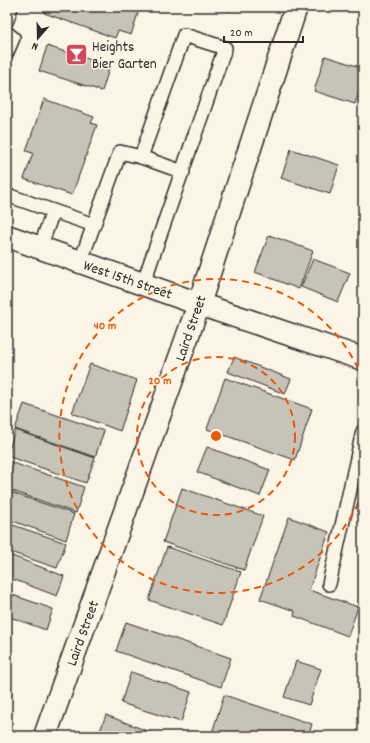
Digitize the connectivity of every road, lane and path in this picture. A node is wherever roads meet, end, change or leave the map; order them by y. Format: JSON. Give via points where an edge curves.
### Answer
{"nodes":[{"id":1,"x":11,"y":7,"type":"edge"},
{"id":2,"x":296,"y":7,"type":"edge"},
{"id":3,"x":7,"y":20,"type":"edge"},
{"id":4,"x":7,"y":32,"type":"edge"},
{"id":5,"x":7,"y":52,"type":"edge"},
{"id":6,"x":141,"y":157,"type":"junction"},
{"id":7,"x":183,"y":172,"type":"junction"},
{"id":8,"x":7,"y":195,"type":"edge"},
{"id":9,"x":53,"y":211,"type":"junction"},
{"id":10,"x":94,"y":225,"type":"junction"},
{"id":11,"x":7,"y":236,"type":"edge"},
{"id":12,"x":40,"y":248,"type":"junction"},
{"id":13,"x":80,"y":263,"type":"junction"},
{"id":14,"x":144,"y":284,"type":"junction"},
{"id":15,"x":199,"y":304,"type":"junction"},
{"id":16,"x":363,"y":359,"type":"edge"},
{"id":17,"x":363,"y":431,"type":"edge"},
{"id":18,"x":329,"y":584,"type":"dead end"},
{"id":19,"x":45,"y":736,"type":"edge"}],
"edges":[{"from":1,"to":3,"type":"lane"},
{"from":2,"to":15,"type":"street","name":"Laird Street"},
{"from":4,"to":5,"type":"lane","via":[[13,38]]},
{"from":6,"to":7,"type":"lane"},
{"from":6,"to":7,"type":"lane","via":[[184,35],[225,48]]},
{"from":6,"to":10,"type":"lane","via":[[120,152]]},
{"from":7,"to":14,"type":"lane"},
{"from":8,"to":9,"type":"lane"},
{"from":9,"to":10,"type":"lane"},
{"from":9,"to":12,"type":"lane"},
{"from":10,"to":13,"type":"lane"},
{"from":11,"to":12,"type":"street","name":"West 15th Street"},
{"from":12,"to":13,"type":"street","name":"West 15th Street"},
{"from":13,"to":14,"type":"street","name":"West 15th Street"},
{"from":14,"to":15,"type":"street","name":"West 15th Street"},
{"from":15,"to":16,"type":"street","name":"West 15th Street"},
{"from":15,"to":19,"type":"street","name":"Laird Street"},
{"from":17,"to":18,"type":"lane"}]}
